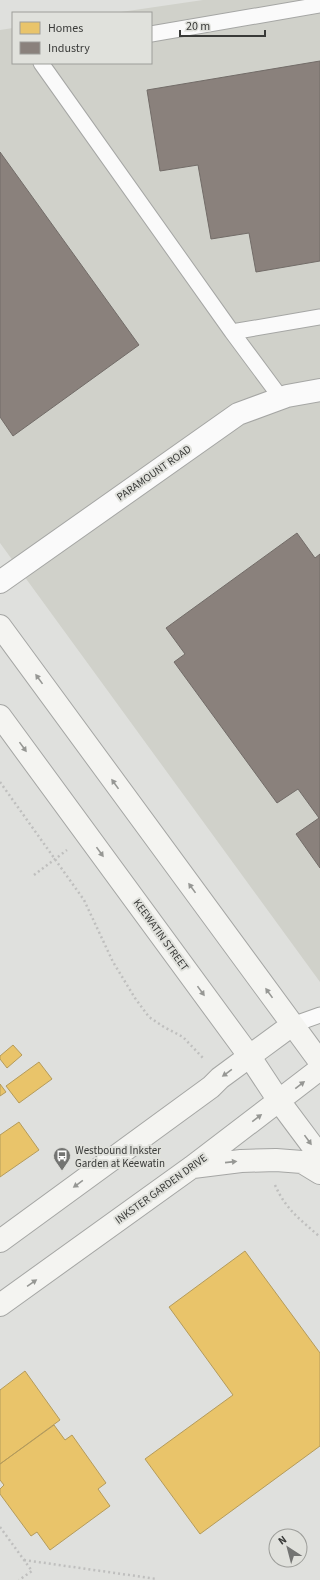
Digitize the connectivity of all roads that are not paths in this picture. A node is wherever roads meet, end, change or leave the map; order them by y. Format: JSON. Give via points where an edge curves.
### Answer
{"nodes":[{"id":1,"x":320,"y":5,"type":"edge"},
{"id":2,"x":152,"y":34,"type":"edge"},
{"id":3,"x":41,"y":64,"type":"edge"},
{"id":4,"x":320,"y":317,"type":"edge"},
{"id":5,"x":232,"y":332,"type":"junction"},
{"id":6,"x":320,"y":390,"type":"edge"},
{"id":7,"x":280,"y":398,"type":"junction"},
{"id":8,"x":0,"y":582,"type":"edge"},
{"id":9,"x":0,"y":626,"type":"edge"},
{"id":10,"x":0,"y":716,"type":"edge"},
{"id":11,"x":320,"y":1014,"type":"edge"},
{"id":12,"x":292,"y":1025,"type":"junction"},
{"id":13,"x":250,"y":1057,"type":"junction"},
{"id":14,"x":320,"y":1062,"type":"edge"},
{"id":15,"x":320,"y":1069,"type":"edge"},
{"id":16,"x":280,"y":1101,"type":"junction"},
{"id":17,"x":320,"y":1156,"type":"edge"},
{"id":18,"x":192,"y":1167,"type":"junction"},
{"id":19,"x":320,"y":1174,"type":"edge"},
{"id":20,"x":0,"y":1241,"type":"edge"},
{"id":21,"x":0,"y":1305,"type":"edge"}],
"edges":[{"from":1,"to":2,"type":"lane"},
{"from":3,"to":5,"type":"lane"},
{"from":4,"to":5,"type":"lane"},
{"from":5,"to":7,"type":"lane"},
{"from":6,"to":7,"type":"street","name":"PARAMOUNT ROAD"},
{"from":7,"to":8,"type":"street","name":"PARAMOUNT ROAD","via":[[238,414]]},
{"from":12,"to":9,"type":"street","one_way":true},
{"from":10,"to":13,"type":"street","name":"KEEWATIN STREET","one_way":true},
{"from":11,"to":12,"type":"lane"},
{"from":12,"to":13,"type":"street"},
{"from":12,"to":14,"type":"street"},
{"from":13,"to":16,"type":"street","name":"KEEWATIN STREET"},
{"from":13,"to":20,"type":"street","one_way":true},
{"from":16,"to":15,"type":"street","name":"INKSTER GARDEN DRIVE","one_way":true},
{"from":16,"to":17,"type":"street","name":"KEEWATIN STREET","one_way":true},
{"from":18,"to":16,"type":"street","name":"INKSTER GARDEN DRIVE","one_way":true},
{"from":18,"to":19,"type":"street","one_way":true,"via":[[276,1160],[302,1162]]},
{"from":21,"to":18,"type":"street","name":"INKSTER GARDEN DRIVE","one_way":true}]}
